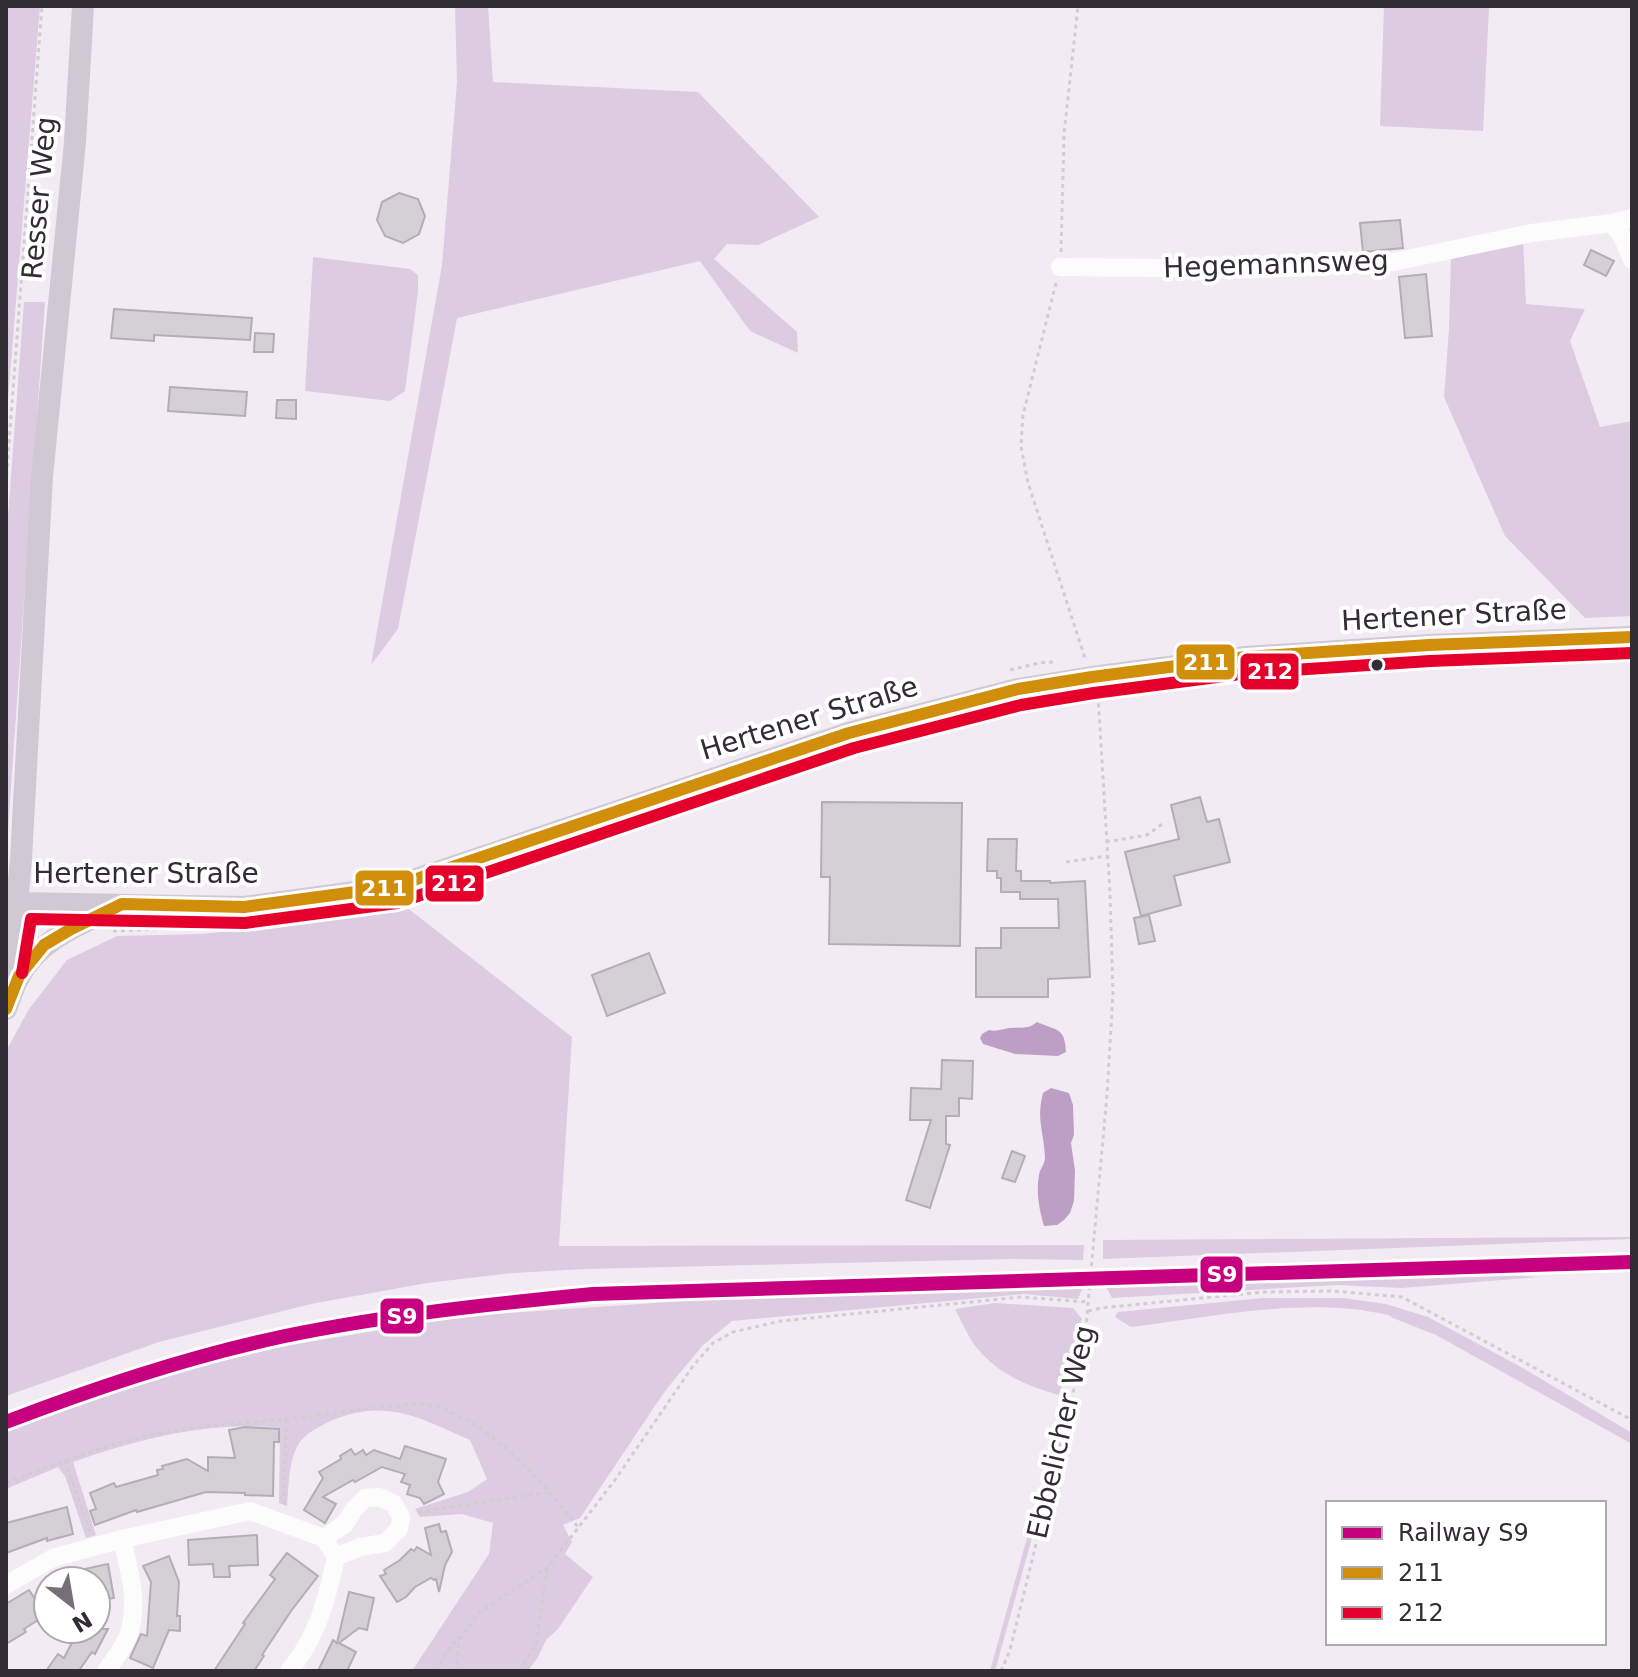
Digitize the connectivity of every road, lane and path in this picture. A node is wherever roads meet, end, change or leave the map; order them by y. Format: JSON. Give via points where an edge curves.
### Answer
{"nodes":[{"id":1,"x":42,"y":6,"type":"edge"},
{"id":2,"x":83,"y":6,"type":"edge"},
{"id":3,"x":1078,"y":6,"type":"edge"},
{"id":4,"x":1632,"y":218,"type":"edge"},
{"id":5,"x":1612,"y":223,"type":"junction"},
{"id":6,"x":1632,"y":260,"type":"edge"},
{"id":7,"x":1060,"y":267,"type":"junction"},
{"id":8,"x":6,"y":483,"type":"edge"},
{"id":9,"x":1632,"y":637,"type":"edge"},
{"id":10,"x":1401,"y":665,"type":"dead end"},
{"id":11,"x":1344,"y":671,"type":"dead end"},
{"id":12,"x":1092,"y":677,"type":"junction"},
{"id":13,"x":1165,"y":822,"type":"dead end"},
{"id":14,"x":1106,"y":842,"type":"junction"},
{"id":15,"x":1107,"y":856,"type":"junction"},
{"id":16,"x":1066,"y":862,"type":"dead end"},
{"id":17,"x":12,"y":902,"type":"edge"},
{"id":18,"x":122,"y":904,"type":"junction"},
{"id":19,"x":211,"y":926,"type":"dead end"},
{"id":20,"x":105,"y":932,"type":"dead end"},
{"id":21,"x":6,"y":970,"type":"edge"},
{"id":22,"x":6,"y":1009,"type":"edge"},
{"id":23,"x":1088,"y":1302,"type":"junction"},
{"id":24,"x":1088,"y":1312,"type":"junction"},
{"id":25,"x":286,"y":1420,"type":"junction"},
{"id":26,"x":1632,"y":1420,"type":"edge"},
{"id":27,"x":65,"y":1460,"type":"junction"},
{"id":28,"x":6,"y":1483,"type":"edge"},
{"id":29,"x":549,"y":1492,"type":"junction"},
{"id":30,"x":401,"y":1517,"type":"junction"},
{"id":31,"x":283,"y":1522,"type":"junction"},
{"id":32,"x":578,"y":1527,"type":"junction"},
{"id":33,"x":324,"y":1538,"type":"junction"},
{"id":34,"x":122,"y":1539,"type":"junction"},
{"id":35,"x":95,"y":1548,"type":"junction"},
{"id":36,"x":336,"y":1557,"type":"junction"},
{"id":37,"x":548,"y":1567,"type":"junction"},
{"id":38,"x":6,"y":1585,"type":"edge"},
{"id":39,"x":459,"y":1639,"type":"junction"},
{"id":40,"x":106,"y":1671,"type":"edge"},
{"id":41,"x":289,"y":1671,"type":"edge"},
{"id":42,"x":435,"y":1671,"type":"edge"},
{"id":43,"x":456,"y":1671,"type":"edge"},
{"id":44,"x":519,"y":1671,"type":"edge"},
{"id":45,"x":1001,"y":1671,"type":"edge"}],
"edges":[{"from":1,"to":8,"type":"path"},
{"from":2,"to":17,"type":"main road","name":"Resser Weg"},
{"from":3,"to":7,"type":"path","name":"Ebbelicher Weg","via":[[1064,134]]},
{"from":4,"to":5,"type":"street","name":"Hegemannsweg"},
{"from":5,"to":6,"type":"street"},
{"from":5,"to":7,"type":"street","name":"Hegemannsweg","via":[[1532,233],[1393,262],[1262,269]]},
{"from":7,"to":12,"type":"path","name":"Ebbelicher Weg","via":[[1023,415],[1021,446],[1028,483]]},
{"from":9,"to":12,"type":"main road","name":"Hertener Straße","via":[[1246,657]]},
{"from":10,"to":11,"type":"path"},
{"from":12,"to":14,"type":"path","name":"Ebbelicher Weg","via":[[1099,703]]},
{"from":12,"to":18,"type":"main road","name":"Hertener Straße","via":[[1018,689],[849,733],[393,887],[244,907]]},
{"from":13,"to":14,"type":"path","via":[[1147,835]]},
{"from":14,"to":15,"type":"path","name":"Ebbelicher Weg"},
{"from":15,"to":16,"type":"path"},
{"from":15,"to":23,"type":"path","name":"Ebbelicher Weg","via":[[1113,993]]},
{"from":17,"to":18,"type":"main road","name":"Hertener Straße"},
{"from":17,"to":21,"type":"main road","name":"Resser Weg"},
{"from":18,"to":22,"type":"main road","via":[[44,945],[19,976]]},
{"from":19,"to":20,"type":"path"},
{"from":23,"to":24,"type":"path","name":"Ebbelicher Weg"},
{"from":23,"to":32,"type":"path","via":[[1021,1297],[781,1321],[733,1332],[713,1343],[693,1366]]},
{"from":24,"to":26,"type":"path","via":[[1263,1292],[1402,1297]]},
{"from":24,"to":45,"type":"path","name":"Ebbelicher Weg","via":[[1084,1348]]},
{"from":25,"to":27,"type":"path","via":[[158,1433]]},
{"from":25,"to":29,"type":"path","via":[[426,1404],[490,1433]]},
{"from":25,"to":31,"type":"path"},
{"from":27,"to":28,"type":"path"},
{"from":27,"to":35,"type":"path"},
{"from":29,"to":30,"type":"path"},
{"from":29,"to":32,"type":"path"},
{"from":30,"to":33,"type":"street","via":[[394,1504],[365,1498],[345,1524]]},
{"from":30,"to":36,"type":"street","via":[[399,1529],[385,1543]]},
{"from":31,"to":33,"type":"street"},
{"from":31,"to":34,"type":"street","via":[[250,1511]]},
{"from":32,"to":37,"type":"path"},
{"from":33,"to":36,"type":"street"},
{"from":34,"to":35,"type":"street"},
{"from":34,"to":40,"type":"street","via":[[134,1591],[133,1612],[129,1634]]},
{"from":35,"to":38,"type":"street","via":[[53,1558]]},
{"from":36,"to":41,"type":"street","via":[[312,1638]]},
{"from":37,"to":39,"type":"path","via":[[479,1613]]},
{"from":37,"to":44,"type":"path","via":[[536,1645]]},
{"from":39,"to":42,"type":"path"},
{"from":39,"to":43,"type":"path"}]}
